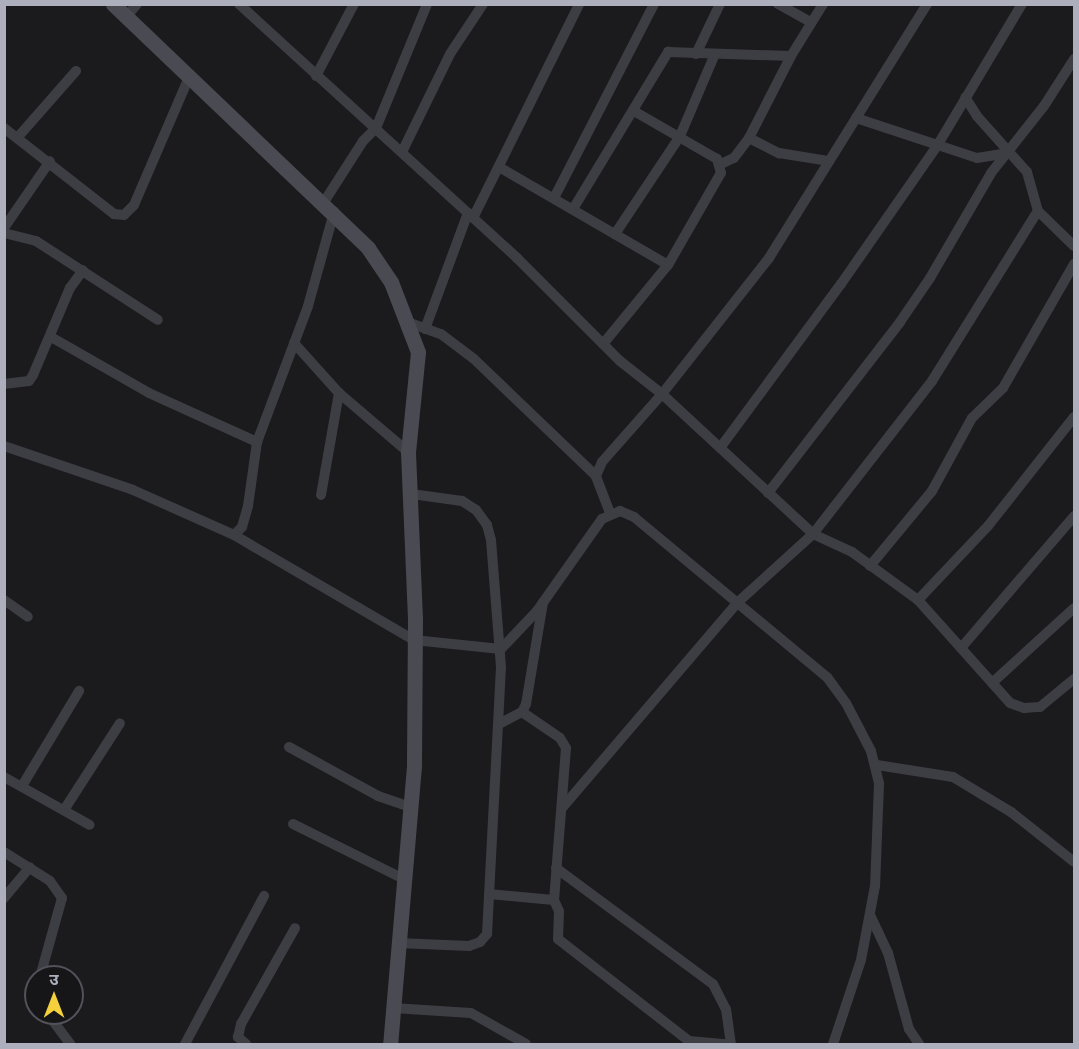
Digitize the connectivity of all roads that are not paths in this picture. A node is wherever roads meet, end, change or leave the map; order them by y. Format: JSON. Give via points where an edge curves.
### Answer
{"nodes":[{"id":1,"x":113,"y":4,"type":"edge"},
{"id":2,"x":239,"y":4,"type":"edge"},
{"id":3,"x":427,"y":4,"type":"edge"},
{"id":4,"x":483,"y":4,"type":"edge"},
{"id":5,"x":579,"y":4,"type":"edge"},
{"id":6,"x":654,"y":4,"type":"edge"},
{"id":7,"x":720,"y":4,"type":"edge"},
{"id":8,"x":778,"y":4,"type":"edge"},
{"id":9,"x":823,"y":4,"type":"edge"},
{"id":10,"x":927,"y":4,"type":"edge"},
{"id":11,"x":1022,"y":4,"type":"edge"},
{"id":12,"x":351,"y":6,"type":"edge"},
{"id":13,"x":132,"y":10,"type":"edge"},
{"id":14,"x":811,"y":22,"type":"junction"},
{"id":15,"x":696,"y":54,"type":"junction"},
{"id":16,"x":715,"y":54,"type":"junction"},
{"id":17,"x":791,"y":56,"type":"junction"},
{"id":18,"x":1074,"y":59,"type":"edge"},
{"id":19,"x":76,"y":70,"type":"dead end"},
{"id":20,"x":190,"y":75,"type":"junction"},
{"id":21,"x":316,"y":76,"type":"junction"},
{"id":22,"x":965,"y":97,"type":"junction"},
{"id":23,"x":634,"y":111,"type":"junction"},
{"id":24,"x":856,"y":117,"type":"junction"},
{"id":25,"x":4,"y":128,"type":"edge"},
{"id":26,"x":376,"y":128,"type":"junction"},
{"id":27,"x":680,"y":136,"type":"junction"},
{"id":28,"x":18,"y":137,"type":"junction"},
{"id":29,"x":749,"y":138,"type":"junction"},
{"id":30,"x":937,"y":146,"type":"junction"},
{"id":31,"x":402,"y":152,"type":"junction"},
{"id":32,"x":1007,"y":153,"type":"junction"},
{"id":33,"x":50,"y":161,"type":"junction"},
{"id":34,"x":829,"y":161,"type":"junction"},
{"id":35,"x":721,"y":164,"type":"junction"},
{"id":36,"x":499,"y":167,"type":"junction"},
{"id":37,"x":554,"y":198,"type":"junction"},
{"id":38,"x":329,"y":207,"type":"junction"},
{"id":39,"x":573,"y":209,"type":"junction"},
{"id":40,"x":1038,"y":211,"type":"junction"},
{"id":41,"x":471,"y":215,"type":"junction"},
{"id":42,"x":4,"y":228,"type":"edge"},
{"id":43,"x":4,"y":233,"type":"edge"},
{"id":44,"x":615,"y":234,"type":"junction"},
{"id":45,"x":1074,"y":246,"type":"edge"},
{"id":46,"x":1074,"y":264,"type":"edge"},
{"id":47,"x":668,"y":265,"type":"junction"},
{"id":48,"x":82,"y":270,"type":"junction"},
{"id":49,"x":158,"y":320,"type":"dead end"},
{"id":50,"x":410,"y":323,"type":"junction"},
{"id":51,"x":425,"y":329,"type":"junction"},
{"id":52,"x":51,"y":337,"type":"junction"},
{"id":53,"x":294,"y":343,"type":"junction"},
{"id":54,"x":603,"y":344,"type":"junction"},
{"id":55,"x":4,"y":384,"type":"edge"},
{"id":56,"x":339,"y":393,"type":"junction"},
{"id":57,"x":662,"y":394,"type":"junction"},
{"id":58,"x":1074,"y":417,"type":"edge"},
{"id":59,"x":257,"y":442,"type":"junction"},
{"id":60,"x":4,"y":446,"type":"edge"},
{"id":61,"x":720,"y":448,"type":"junction"},
{"id":62,"x":408,"y":452,"type":"junction"},
{"id":63,"x":596,"y":476,"type":"junction"},
{"id":64,"x":768,"y":493,"type":"junction"},
{"id":65,"x":411,"y":494,"type":"junction"},
{"id":66,"x":321,"y":495,"type":"dead end"},
{"id":67,"x":610,"y":513,"type":"junction"},
{"id":68,"x":1074,"y":516,"type":"edge"},
{"id":69,"x":813,"y":534,"type":"junction"},
{"id":70,"x":234,"y":535,"type":"junction"},
{"id":71,"x":870,"y":566,"type":"junction"},
{"id":72,"x":4,"y":600,"type":"edge"},
{"id":73,"x":918,"y":600,"type":"junction"},
{"id":74,"x":543,"y":602,"type":"junction"},
{"id":75,"x":737,"y":603,"type":"junction"},
{"id":76,"x":1074,"y":608,"type":"edge"},
{"id":77,"x":28,"y":617,"type":"dead end"},
{"id":78,"x":414,"y":640,"type":"junction"},
{"id":79,"x":961,"y":648,"type":"junction"},
{"id":80,"x":501,"y":649,"type":"junction"},
{"id":81,"x":1074,"y":679,"type":"edge"},
{"id":82,"x":992,"y":683,"type":"junction"},
{"id":83,"x":79,"y":690,"type":"dead end"},
{"id":84,"x":522,"y":712,"type":"junction"},
{"id":85,"x":120,"y":723,"type":"dead end"},
{"id":86,"x":499,"y":724,"type":"junction"},
{"id":87,"x":290,"y":747,"type":"dead end"},
{"id":88,"x":877,"y":765,"type":"junction"},
{"id":89,"x":4,"y":777,"type":"edge"},
{"id":90,"x":22,"y":786,"type":"junction"},
{"id":91,"x":410,"y":807,"type":"junction"},
{"id":92,"x":562,"y":808,"type":"junction"},
{"id":93,"x":64,"y":810,"type":"junction"},
{"id":94,"x":293,"y":824,"type":"dead end"},
{"id":95,"x":90,"y":825,"type":"dead end"},
{"id":96,"x":4,"y":852,"type":"edge"},
{"id":97,"x":1074,"y":862,"type":"edge"},
{"id":98,"x":30,"y":867,"type":"junction"},
{"id":99,"x":556,"y":868,"type":"junction"},
{"id":100,"x":404,"y":879,"type":"junction"},
{"id":101,"x":489,"y":894,"type":"junction"},
{"id":102,"x":264,"y":896,"type":"dead end"},
{"id":103,"x":4,"y":898,"type":"edge"},
{"id":104,"x":554,"y":900,"type":"junction"},
{"id":105,"x":869,"y":915,"type":"junction"},
{"id":106,"x":295,"y":928,"type":"dead end"},
{"id":107,"x":398,"y":943,"type":"junction"},
{"id":108,"x":43,"y":965,"type":"edge"},
{"id":109,"x":393,"y":1008,"type":"junction"},
{"id":110,"x":57,"y":1025,"type":"edge"},
{"id":111,"x":70,"y":1044,"type":"edge"},
{"id":112,"x":186,"y":1044,"type":"edge"},
{"id":113,"x":246,"y":1044,"type":"edge"},
{"id":114,"x":390,"y":1044,"type":"edge"},
{"id":115,"x":526,"y":1044,"type":"edge"},
{"id":116,"x":728,"y":1044,"type":"edge"},
{"id":117,"x":833,"y":1044,"type":"edge"},
{"id":118,"x":919,"y":1044,"type":"edge"}],
"edges":[{"from":1,"to":13,"type":"street"},
{"from":2,"to":21,"type":"street"},
{"from":3,"to":26,"type":"street"},
{"from":4,"to":31,"type":"street","via":[[450,54]]},
{"from":5,"to":36,"type":"street"},
{"from":6,"to":37,"type":"street"},
{"from":7,"to":15,"type":"street"},
{"from":8,"to":14,"type":"street"},
{"from":9,"to":14,"type":"street"},
{"from":10,"to":24,"type":"street"},
{"from":11,"to":22,"type":"street"},
{"from":12,"to":21,"type":"street"},
{"from":13,"to":20,"type":"street"},
{"from":14,"to":17,"type":"street"},
{"from":15,"to":16,"type":"street"},
{"from":15,"to":23,"type":"street","via":[[668,52]]},
{"from":16,"to":17,"type":"street"},
{"from":16,"to":27,"type":"street"},
{"from":17,"to":29,"type":"street"},
{"from":18,"to":32,"type":"street"},
{"from":19,"to":28,"type":"street"},
{"from":20,"to":33,"type":"street","via":[[134,205],[124,215],[114,214]]},
{"from":20,"to":38,"type":"street"},
{"from":21,"to":26,"type":"street"},
{"from":22,"to":30,"type":"street"},
{"from":22,"to":32,"type":"street"},
{"from":23,"to":27,"type":"street"},
{"from":23,"to":39,"type":"street"},
{"from":24,"to":30,"type":"street"},
{"from":24,"to":34,"type":"street"},
{"from":25,"to":28,"type":"street"},
{"from":26,"to":31,"type":"street"},
{"from":26,"to":38,"type":"street","via":[[363,141]]},
{"from":27,"to":35,"type":"street"},
{"from":27,"to":44,"type":"street"},
{"from":28,"to":33,"type":"street"},
{"from":29,"to":34,"type":"street","via":[[779,153]]},
{"from":29,"to":35,"type":"street","via":[[734,158]]},
{"from":30,"to":32,"type":"street","via":[[977,158]]},
{"from":30,"to":61,"type":"street","via":[[842,284]]},
{"from":31,"to":41,"type":"street"},
{"from":32,"to":40,"type":"street","via":[[1027,172]]},
{"from":32,"to":64,"type":"street","via":[[906,314]]},
{"from":33,"to":42,"type":"street"},
{"from":34,"to":57,"type":"street","via":[[769,258]]},
{"from":35,"to":47,"type":"street","via":[[721,173]]},
{"from":36,"to":37,"type":"street"},
{"from":36,"to":41,"type":"street"},
{"from":37,"to":39,"type":"street"},
{"from":38,"to":50,"type":"street","via":[[368,249],[391,282]]},
{"from":38,"to":53,"type":"street"},
{"from":39,"to":44,"type":"street"},
{"from":40,"to":45,"type":"street"},
{"from":40,"to":69,"type":"street","via":[[932,381]]},
{"from":41,"to":51,"type":"street"},
{"from":41,"to":54,"type":"street"},
{"from":43,"to":48,"type":"street","via":[[36,241]]},
{"from":44,"to":47,"type":"street"},
{"from":46,"to":71,"type":"street","via":[[1003,388],[972,418],[932,491]]},
{"from":47,"to":54,"type":"street"},
{"from":48,"to":49,"type":"street"},
{"from":48,"to":52,"type":"street","via":[[70,288]]},
{"from":50,"to":51,"type":"street"},
{"from":50,"to":62,"type":"street","via":[[418,352]]},
{"from":51,"to":63,"type":"street","via":[[441,334],[474,358]]},
{"from":52,"to":55,"type":"street","via":[[29,381]]},
{"from":52,"to":59,"type":"street","via":[[149,393]]},
{"from":53,"to":56,"type":"street"},
{"from":53,"to":59,"type":"street"},
{"from":54,"to":57,"type":"street"},
{"from":56,"to":62,"type":"street"},
{"from":56,"to":66,"type":"street"},
{"from":57,"to":61,"type":"street"},
{"from":57,"to":63,"type":"street","via":[[602,462]]},
{"from":58,"to":73,"type":"street","via":[[988,526]]},
{"from":59,"to":70,"type":"street","via":[[248,506],[242,527]]},
{"from":60,"to":70,"type":"street","via":[[133,490]]},
{"from":61,"to":64,"type":"street"},
{"from":62,"to":65,"type":"street"},
{"from":63,"to":67,"type":"street"},
{"from":64,"to":69,"type":"street"},
{"from":65,"to":78,"type":"street"},
{"from":65,"to":80,"type":"street","via":[[462,501],[476,510],[487,525]]},
{"from":67,"to":74,"type":"street"},
{"from":67,"to":75,"type":"street","via":[[620,511],[634,517]]},
{"from":68,"to":79,"type":"street"},
{"from":69,"to":71,"type":"street"},
{"from":69,"to":75,"type":"street"},
{"from":70,"to":78,"type":"street"},
{"from":71,"to":73,"type":"street"},
{"from":72,"to":77,"type":"street"},
{"from":73,"to":79,"type":"street"},
{"from":74,"to":80,"type":"street"},
{"from":74,"to":84,"type":"street","via":[[541,634]]},
{"from":75,"to":88,"type":"street","via":[[827,677],[846,703]]},
{"from":75,"to":92,"type":"street"},
{"from":76,"to":82,"type":"street"},
{"from":78,"to":80,"type":"street"},
{"from":78,"to":91,"type":"street","via":[[416,715]]},
{"from":79,"to":82,"type":"street"},
{"from":80,"to":86,"type":"street"},
{"from":81,"to":82,"type":"street","via":[[1040,707],[1024,708],[1010,703]]},
{"from":83,"to":90,"type":"street"},
{"from":84,"to":86,"type":"street"},
{"from":84,"to":92,"type":"street","via":[[560,738],[566,748]]},
{"from":85,"to":93,"type":"street"},
{"from":86,"to":101,"type":"street"},
{"from":87,"to":91,"type":"street","via":[[378,796]]},
{"from":88,"to":97,"type":"street","via":[[953,777],[1011,812]]},
{"from":88,"to":105,"type":"street","via":[[875,886]]},
{"from":89,"to":90,"type":"street"},
{"from":90,"to":93,"type":"street"},
{"from":91,"to":100,"type":"street"},
{"from":92,"to":99,"type":"street"},
{"from":93,"to":95,"type":"street"},
{"from":94,"to":100,"type":"street"},
{"from":96,"to":98,"type":"street"},
{"from":98,"to":103,"type":"street"},
{"from":98,"to":108,"type":"street","via":[[50,881],[62,898]]},
{"from":99,"to":104,"type":"street"},
{"from":99,"to":116,"type":"street","via":[[713,984],[726,1009]]},
{"from":100,"to":107,"type":"street"},
{"from":101,"to":104,"type":"street"},
{"from":101,"to":107,"type":"street","via":[[487,934],[480,942],[469,946]]},
{"from":102,"to":112,"type":"street"},
{"from":104,"to":116,"type":"street","via":[[559,911],[558,939],[689,1041]]},
{"from":105,"to":117,"type":"street","via":[[861,960]]},
{"from":105,"to":118,"type":"street","via":[[888,953],[909,1029]]},
{"from":106,"to":113,"type":"street","via":[[241,1024],[238,1037]]},
{"from":107,"to":109,"type":"street"},
{"from":109,"to":114,"type":"street"},
{"from":109,"to":115,"type":"street","via":[[471,1013]]},
{"from":110,"to":111,"type":"street"}]}
